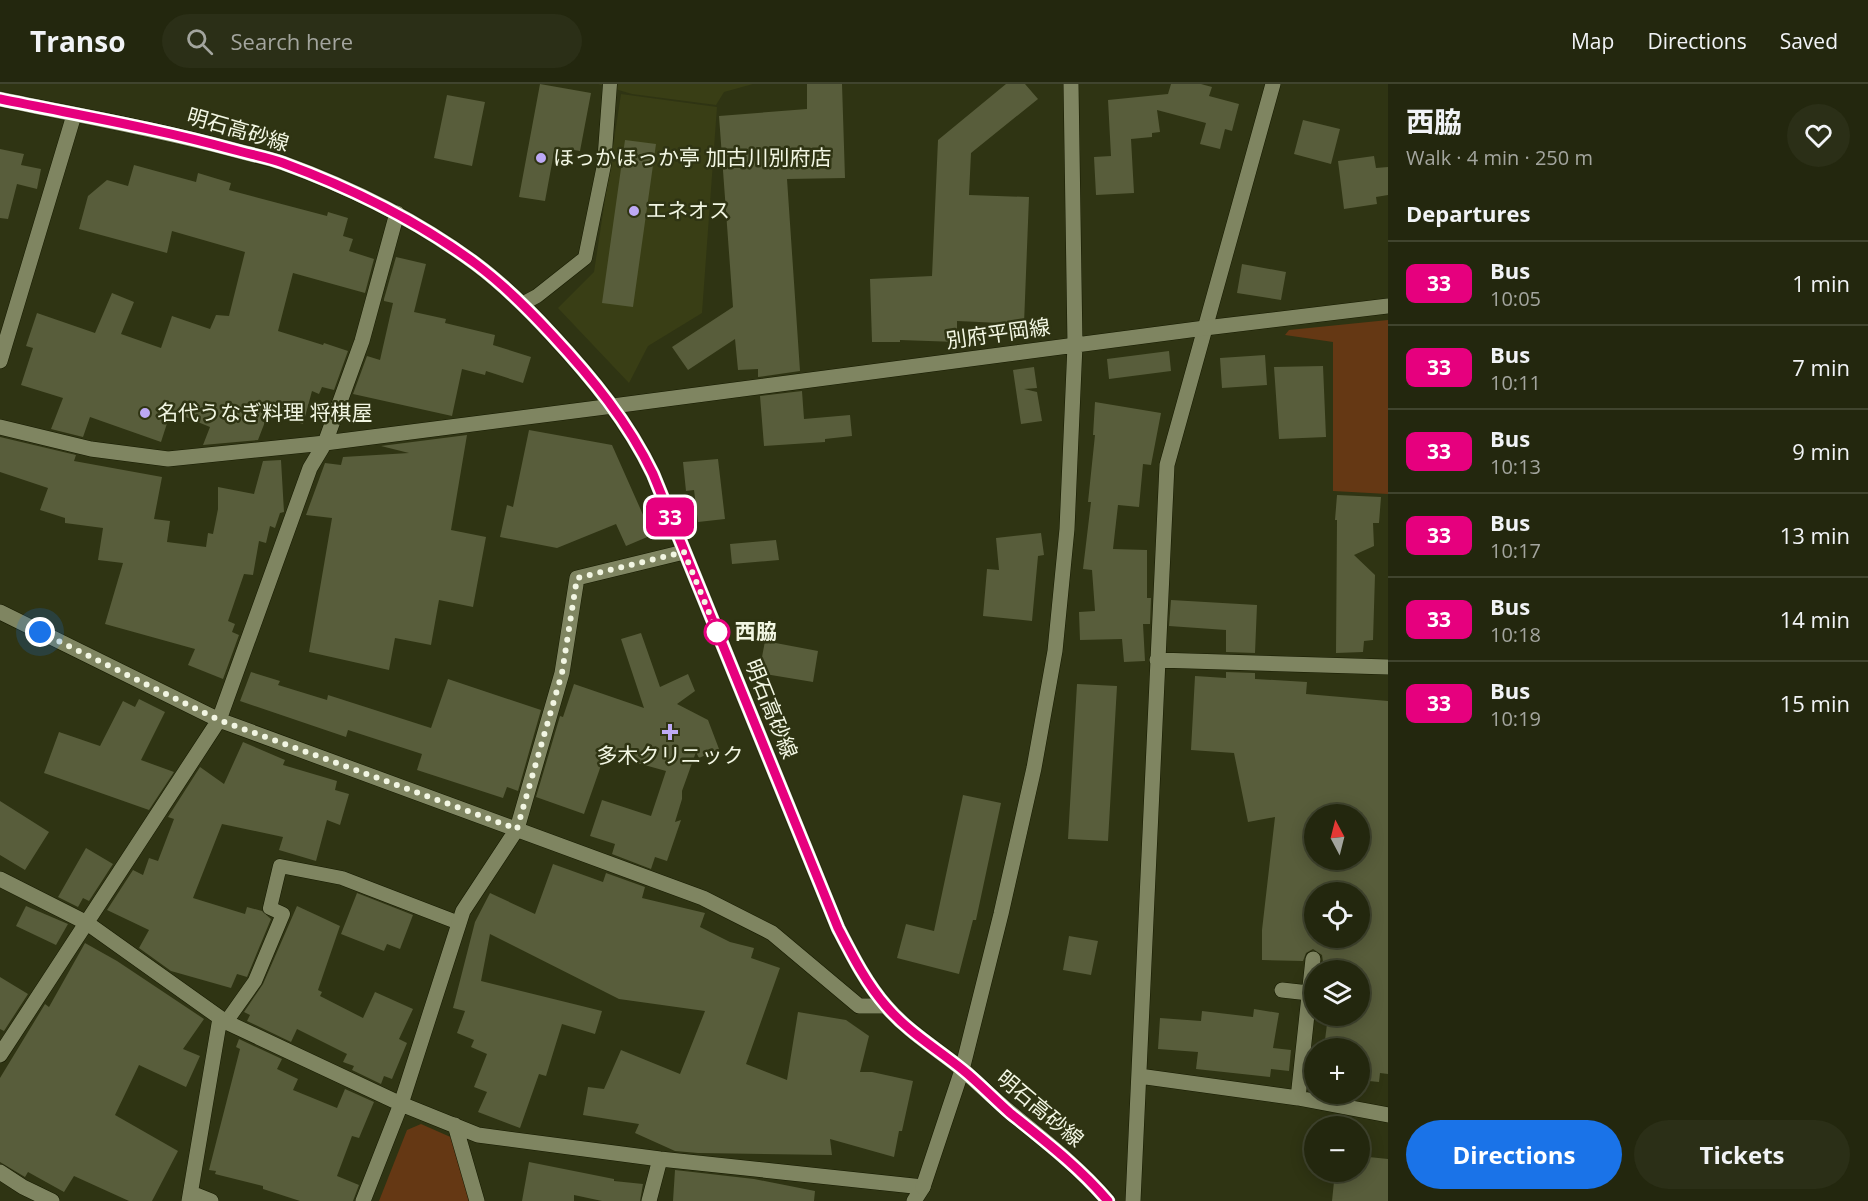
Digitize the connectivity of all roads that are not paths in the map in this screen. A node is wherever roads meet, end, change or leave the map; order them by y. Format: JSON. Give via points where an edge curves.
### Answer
{"nodes":[{"id":1,"x":610,"y":84,"type":"edge"},
{"id":2,"x":1071,"y":84,"type":"edge"},
{"id":3,"x":1273,"y":84,"type":"edge"},
{"id":4,"x":0,"y":99,"type":"edge"},
{"id":5,"x":74,"y":115,"type":"junction"},
{"id":6,"x":397,"y":213,"type":"junction"},
{"id":7,"x":522,"y":304,"type":"junction"},
{"id":8,"x":1388,"y":306,"type":"edge"},
{"id":9,"x":1205,"y":328,"type":"junction"},
{"id":10,"x":1075,"y":345,"type":"junction"},
{"id":11,"x":0,"y":361,"type":"edge"},
{"id":12,"x":613,"y":406,"type":"junction"},
{"id":13,"x":0,"y":428,"type":"edge"},
{"id":14,"x":325,"y":443,"type":"junction"},
{"id":15,"x":684,"y":552,"type":"junction"},
{"id":16,"x":0,"y":612,"type":"edge"},
{"id":17,"x":1157,"y":660,"type":"junction"},
{"id":18,"x":1388,"y":667,"type":"edge"},
{"id":19,"x":219,"y":720,"type":"junction"},
{"id":20,"x":517,"y":829,"type":"junction"},
{"id":21,"x":0,"y":879,"type":"edge"},
{"id":22,"x":87,"y":923,"type":"junction"},
{"id":23,"x":459,"y":923,"type":"junction"},
{"id":24,"x":1282,"y":990,"type":"dead end"},
{"id":25,"x":1304,"y":992,"type":"edge"},
{"id":26,"x":886,"y":1006,"type":"junction"},
{"id":27,"x":223,"y":1020,"type":"junction"},
{"id":28,"x":1306,"y":1026,"type":"edge"},
{"id":29,"x":0,"y":1055,"type":"edge"},
{"id":30,"x":962,"y":1070,"type":"junction"},
{"id":31,"x":1138,"y":1076,"type":"junction"},
{"id":32,"x":1298,"y":1098,"type":"junction"},
{"id":33,"x":401,"y":1104,"type":"junction"},
{"id":34,"x":1388,"y":1115,"type":"edge"},
{"id":35,"x":455,"y":1125,"type":"junction"},
{"id":36,"x":660,"y":1159,"type":"junction"},
{"id":37,"x":0,"y":1172,"type":"edge"},
{"id":38,"x":925,"y":1194,"type":"edge"},
{"id":39,"x":190,"y":1197,"type":"edge"},
{"id":40,"x":52,"y":1201,"type":"edge"},
{"id":41,"x":211,"y":1201,"type":"edge"},
{"id":42,"x":363,"y":1201,"type":"edge"},
{"id":43,"x":477,"y":1201,"type":"edge"},
{"id":44,"x":649,"y":1201,"type":"edge"},
{"id":45,"x":914,"y":1201,"type":"edge"},
{"id":46,"x":1108,"y":1201,"type":"edge"},
{"id":47,"x":1133,"y":1201,"type":"edge"}],
"edges":[{"from":1,"to":7,"type":"lane","via":[[604,165],[585,258]]},
{"from":2,"to":10,"type":"street"},
{"from":3,"to":9,"type":"street"},
{"from":4,"to":5,"type":"street","name":"明石高砂線"},
{"from":5,"to":6,"type":"street","name":"明石高砂線","via":[[175,134],[282,163]]},
{"from":5,"to":11,"type":"street"},
{"from":6,"to":7,"type":"street","name":"明石高砂線","via":[[476,264]]},
{"from":6,"to":14,"type":"street","via":[[362,341]]},
{"from":7,"to":12,"type":"street","name":"明石高砂線"},
{"from":8,"to":9,"type":"street","name":"別府平岡線"},
{"from":9,"to":10,"type":"street","name":"別府平岡線"},
{"from":9,"to":17,"type":"street","via":[[1167,465]]},
{"from":10,"to":12,"type":"street","name":"別府平岡線"},
{"from":10,"to":30,"type":"street","via":[[1067,529],[1055,651],[1034,768]]},
{"from":12,"to":14,"type":"street","name":"別府平岡線"},
{"from":12,"to":15,"type":"street","name":"明石高砂線","via":[[639,443]]},
{"from":13,"to":14,"type":"street","name":"別府平岡線","via":[[91,449],[168,459]]},
{"from":14,"to":19,"type":"street","via":[[310,468]]},
{"from":15,"to":20,"type":"street","via":[[577,578],[562,673]]},
{"from":15,"to":26,"type":"street","name":"明石高砂線","via":[[838,928],[859,969]]},
{"from":16,"to":19,"type":"street"},
{"from":17,"to":18,"type":"street"},
{"from":17,"to":31,"type":"street"},
{"from":19,"to":20,"type":"street"},
{"from":19,"to":22,"type":"street"},
{"from":20,"to":23,"type":"street"},
{"from":20,"to":26,"type":"street","via":[[703,898],[772,933],[859,1006]]},
{"from":21,"to":22,"type":"street"},
{"from":22,"to":27,"type":"street"},
{"from":22,"to":29,"type":"street"},
{"from":23,"to":27,"type":"lane","via":[[342,878],[280,866],[270,908],[283,914],[255,981]]},
{"from":23,"to":33,"type":"street"},
{"from":24,"to":25,"type":"street"},
{"from":26,"to":30,"type":"street","name":"明石高砂線"},
{"from":27,"to":33,"type":"street"},
{"from":27,"to":39,"type":"street"},
{"from":28,"to":32,"type":"street"},
{"from":30,"to":38,"type":"street"},
{"from":30,"to":46,"type":"street","name":"明石高砂線","via":[[1057,1149]]},
{"from":31,"to":32,"type":"street"},
{"from":31,"to":47,"type":"street"},
{"from":32,"to":34,"type":"street"},
{"from":33,"to":35,"type":"street"},
{"from":33,"to":42,"type":"street"},
{"from":35,"to":36,"type":"street","via":[[478,1135]]},
{"from":35,"to":43,"type":"street"},
{"from":36,"to":38,"type":"street"},
{"from":36,"to":44,"type":"street"},
{"from":37,"to":40,"type":"street"},
{"from":38,"to":45,"type":"street"},
{"from":39,"to":41,"type":"street"}]}
